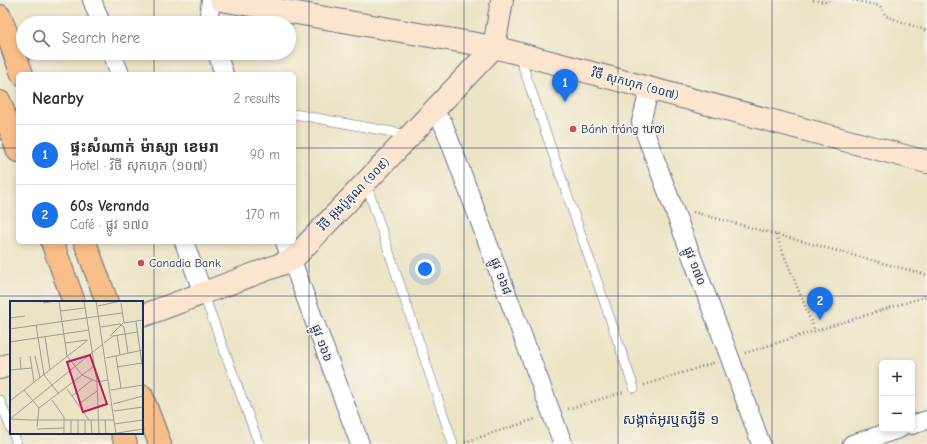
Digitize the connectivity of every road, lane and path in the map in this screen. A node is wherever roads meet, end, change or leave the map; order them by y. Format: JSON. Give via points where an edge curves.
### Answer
{"nodes":[{"id":1,"x":92,"y":0,"type":"edge"},
{"id":2,"x":211,"y":0,"type":"edge"},
{"id":3,"x":221,"y":0,"type":"edge"},
{"id":4,"x":502,"y":0,"type":"edge"},
{"id":5,"x":813,"y":0,"type":"edge"},
{"id":6,"x":829,"y":0,"type":"edge"},
{"id":7,"x":853,"y":0,"type":"edge"},
{"id":8,"x":0,"y":16,"type":"edge"},
{"id":9,"x":98,"y":16,"type":"edge"},
{"id":10,"x":209,"y":16,"type":"edge"},
{"id":11,"x":927,"y":31,"type":"edge"},
{"id":12,"x":494,"y":47,"type":"junction"},
{"id":13,"x":518,"y":53,"type":"junction"},
{"id":14,"x":16,"y":58,"type":"edge"},
{"id":15,"x":17,"y":60,"type":"edge"},
{"id":16,"x":115,"y":60,"type":"edge"},
{"id":17,"x":219,"y":60,"type":"edge"},
{"id":18,"x":21,"y":72,"type":"edge"},
{"id":19,"x":119,"y":72,"type":"edge"},
{"id":20,"x":223,"y":72,"type":"edge"},
{"id":21,"x":650,"y":87,"type":"junction"},
{"id":22,"x":0,"y":102,"type":"edge"},
{"id":23,"x":432,"y":113,"type":"junction"},
{"id":24,"x":296,"y":114,"type":"edge"},
{"id":25,"x":411,"y":135,"type":"junction"},
{"id":26,"x":16,"y":146,"type":"edge"},
{"id":27,"x":927,"y":162,"type":"edge"},
{"id":28,"x":366,"y":182,"type":"junction"},
{"id":29,"x":673,"y":207,"type":"junction"},
{"id":30,"x":776,"y":234,"type":"junction"},
{"id":31,"x":53,"y":244,"type":"edge"},
{"id":32,"x":86,"y":244,"type":"edge"},
{"id":33,"x":185,"y":244,"type":"edge"},
{"id":34,"x":296,"y":244,"type":"edge"},
{"id":35,"x":296,"y":244,"type":"edge"},
{"id":36,"x":288,"y":251,"type":"edge"},
{"id":37,"x":927,"y":275,"type":"edge"},
{"id":38,"x":203,"y":293,"type":"junction"},
{"id":39,"x":927,"y":296,"type":"edge"},
{"id":40,"x":74,"y":301,"type":"edge"},
{"id":41,"x":107,"y":301,"type":"edge"},
{"id":42,"x":143,"y":316,"type":"edge"},
{"id":43,"x":815,"y":331,"type":"junction"},
{"id":44,"x":730,"y":358,"type":"junction"},
{"id":45,"x":10,"y":364,"type":"edge"},
{"id":46,"x":0,"y":368,"type":"edge"},
{"id":47,"x":634,"y":388,"type":"junction"},
{"id":48,"x":143,"y":399,"type":"edge"},
{"id":49,"x":0,"y":400,"type":"edge"},
{"id":50,"x":552,"y":414,"type":"junction"},
{"id":51,"x":927,"y":420,"type":"edge"},
{"id":52,"x":915,"y":424,"type":"edge"},
{"id":53,"x":10,"y":426,"type":"edge"},
{"id":54,"x":890,"y":432,"type":"edge"},
{"id":55,"x":12,"y":434,"type":"edge"},
{"id":56,"x":122,"y":434,"type":"edge"},
{"id":57,"x":17,"y":444,"type":"edge"},
{"id":58,"x":126,"y":444,"type":"edge"},
{"id":59,"x":160,"y":444,"type":"edge"},
{"id":60,"x":259,"y":444,"type":"edge"},
{"id":61,"x":360,"y":444,"type":"edge"},
{"id":62,"x":452,"y":444,"type":"edge"},
{"id":63,"x":459,"y":444,"type":"edge"},
{"id":64,"x":563,"y":444,"type":"edge"},
{"id":65,"x":761,"y":444,"type":"edge"},
{"id":66,"x":852,"y":444,"type":"edge"}],
"edges":[{"from":1,"to":9,"type":"street"},
{"from":2,"to":10,"type":"street"},
{"from":3,"to":12,"type":"street","name":"វិថី សុកហុក (១០៧)"},
{"from":4,"to":12,"type":"street"},
{"from":5,"to":6,"type":"path"},
{"from":7,"to":11,"type":"path","via":[[880,6],[886,16]]},
{"from":8,"to":14,"type":"main road"},
{"from":12,"to":13,"type":"street","name":"វិថី សុកហុក (១០៧)"},
{"from":12,"to":23,"type":"street","name":"វិថី អ៊ុងប៉ូគុណ (១០៩)"},
{"from":13,"to":21,"type":"street","name":"វិថី សុកហុក (១០៧)"},
{"from":13,"to":47,"type":"lane"},
{"from":15,"to":18,"type":"main road"},
{"from":16,"to":19,"type":"street"},
{"from":17,"to":20,"type":"street"},
{"from":21,"to":27,"type":"street","name":"វិថី សុកហុក (១០៧)"},
{"from":21,"to":29,"type":"street","name":"ផ្លូវ ១៧០","via":[[641,122]]},
{"from":22,"to":26,"type":"main road"},
{"from":23,"to":25,"type":"street","name":"វិថី អ៊ុងប៉ូគុណ (១០៩)"},
{"from":23,"to":50,"type":"street","name":"ផ្លូវ ១៦៨","via":[[443,123]]},
{"from":24,"to":25,"type":"lane"},
{"from":25,"to":28,"type":"street","name":"វិថី អ៊ុងប៉ូគុណ (១០៩)"},
{"from":28,"to":35,"type":"street","name":"វិថី អ៊ុងប៉ូគុណ (១០៩)"},
{"from":28,"to":62,"type":"lane"},
{"from":29,"to":30,"type":"path"},
{"from":29,"to":44,"type":"street","name":"ផ្លូវ ១៧០"},
{"from":30,"to":37,"type":"path"},
{"from":30,"to":43,"type":"path"},
{"from":31,"to":40,"type":"main road"},
{"from":32,"to":41,"type":"main road"},
{"from":33,"to":38,"type":"street"},
{"from":34,"to":36,"type":"street","name":"វិថី អ៊ុងប៉ូគុណ (១០៩)"},
{"from":36,"to":38,"type":"street","name":"វិថី អ៊ុងប៉ូគុណ (១០៩)"},
{"from":36,"to":61,"type":"street","name":"ផ្លូវ ១៦៦"},
{"from":38,"to":42,"type":"street","name":"វិថី អ៊ុងប៉ូគុណ (១០៩)"},
{"from":38,"to":60,"type":"lane"},
{"from":39,"to":43,"type":"path"},
{"from":43,"to":44,"type":"path"},
{"from":44,"to":47,"type":"path"},
{"from":44,"to":65,"type":"street","name":"ផ្លូវ ១៧០"},
{"from":45,"to":46,"type":"street"},
{"from":47,"to":50,"type":"path"},
{"from":48,"to":59,"type":"main road"},
{"from":49,"to":53,"type":"lane"},
{"from":50,"to":63,"type":"path"},
{"from":50,"to":64,"type":"street","name":"ផ្លូវ ១៦៨"},
{"from":51,"to":52,"type":"street"},
{"from":54,"to":66,"type":"street"},
{"from":55,"to":57,"type":"lane"},
{"from":56,"to":58,"type":"main road"}]}
